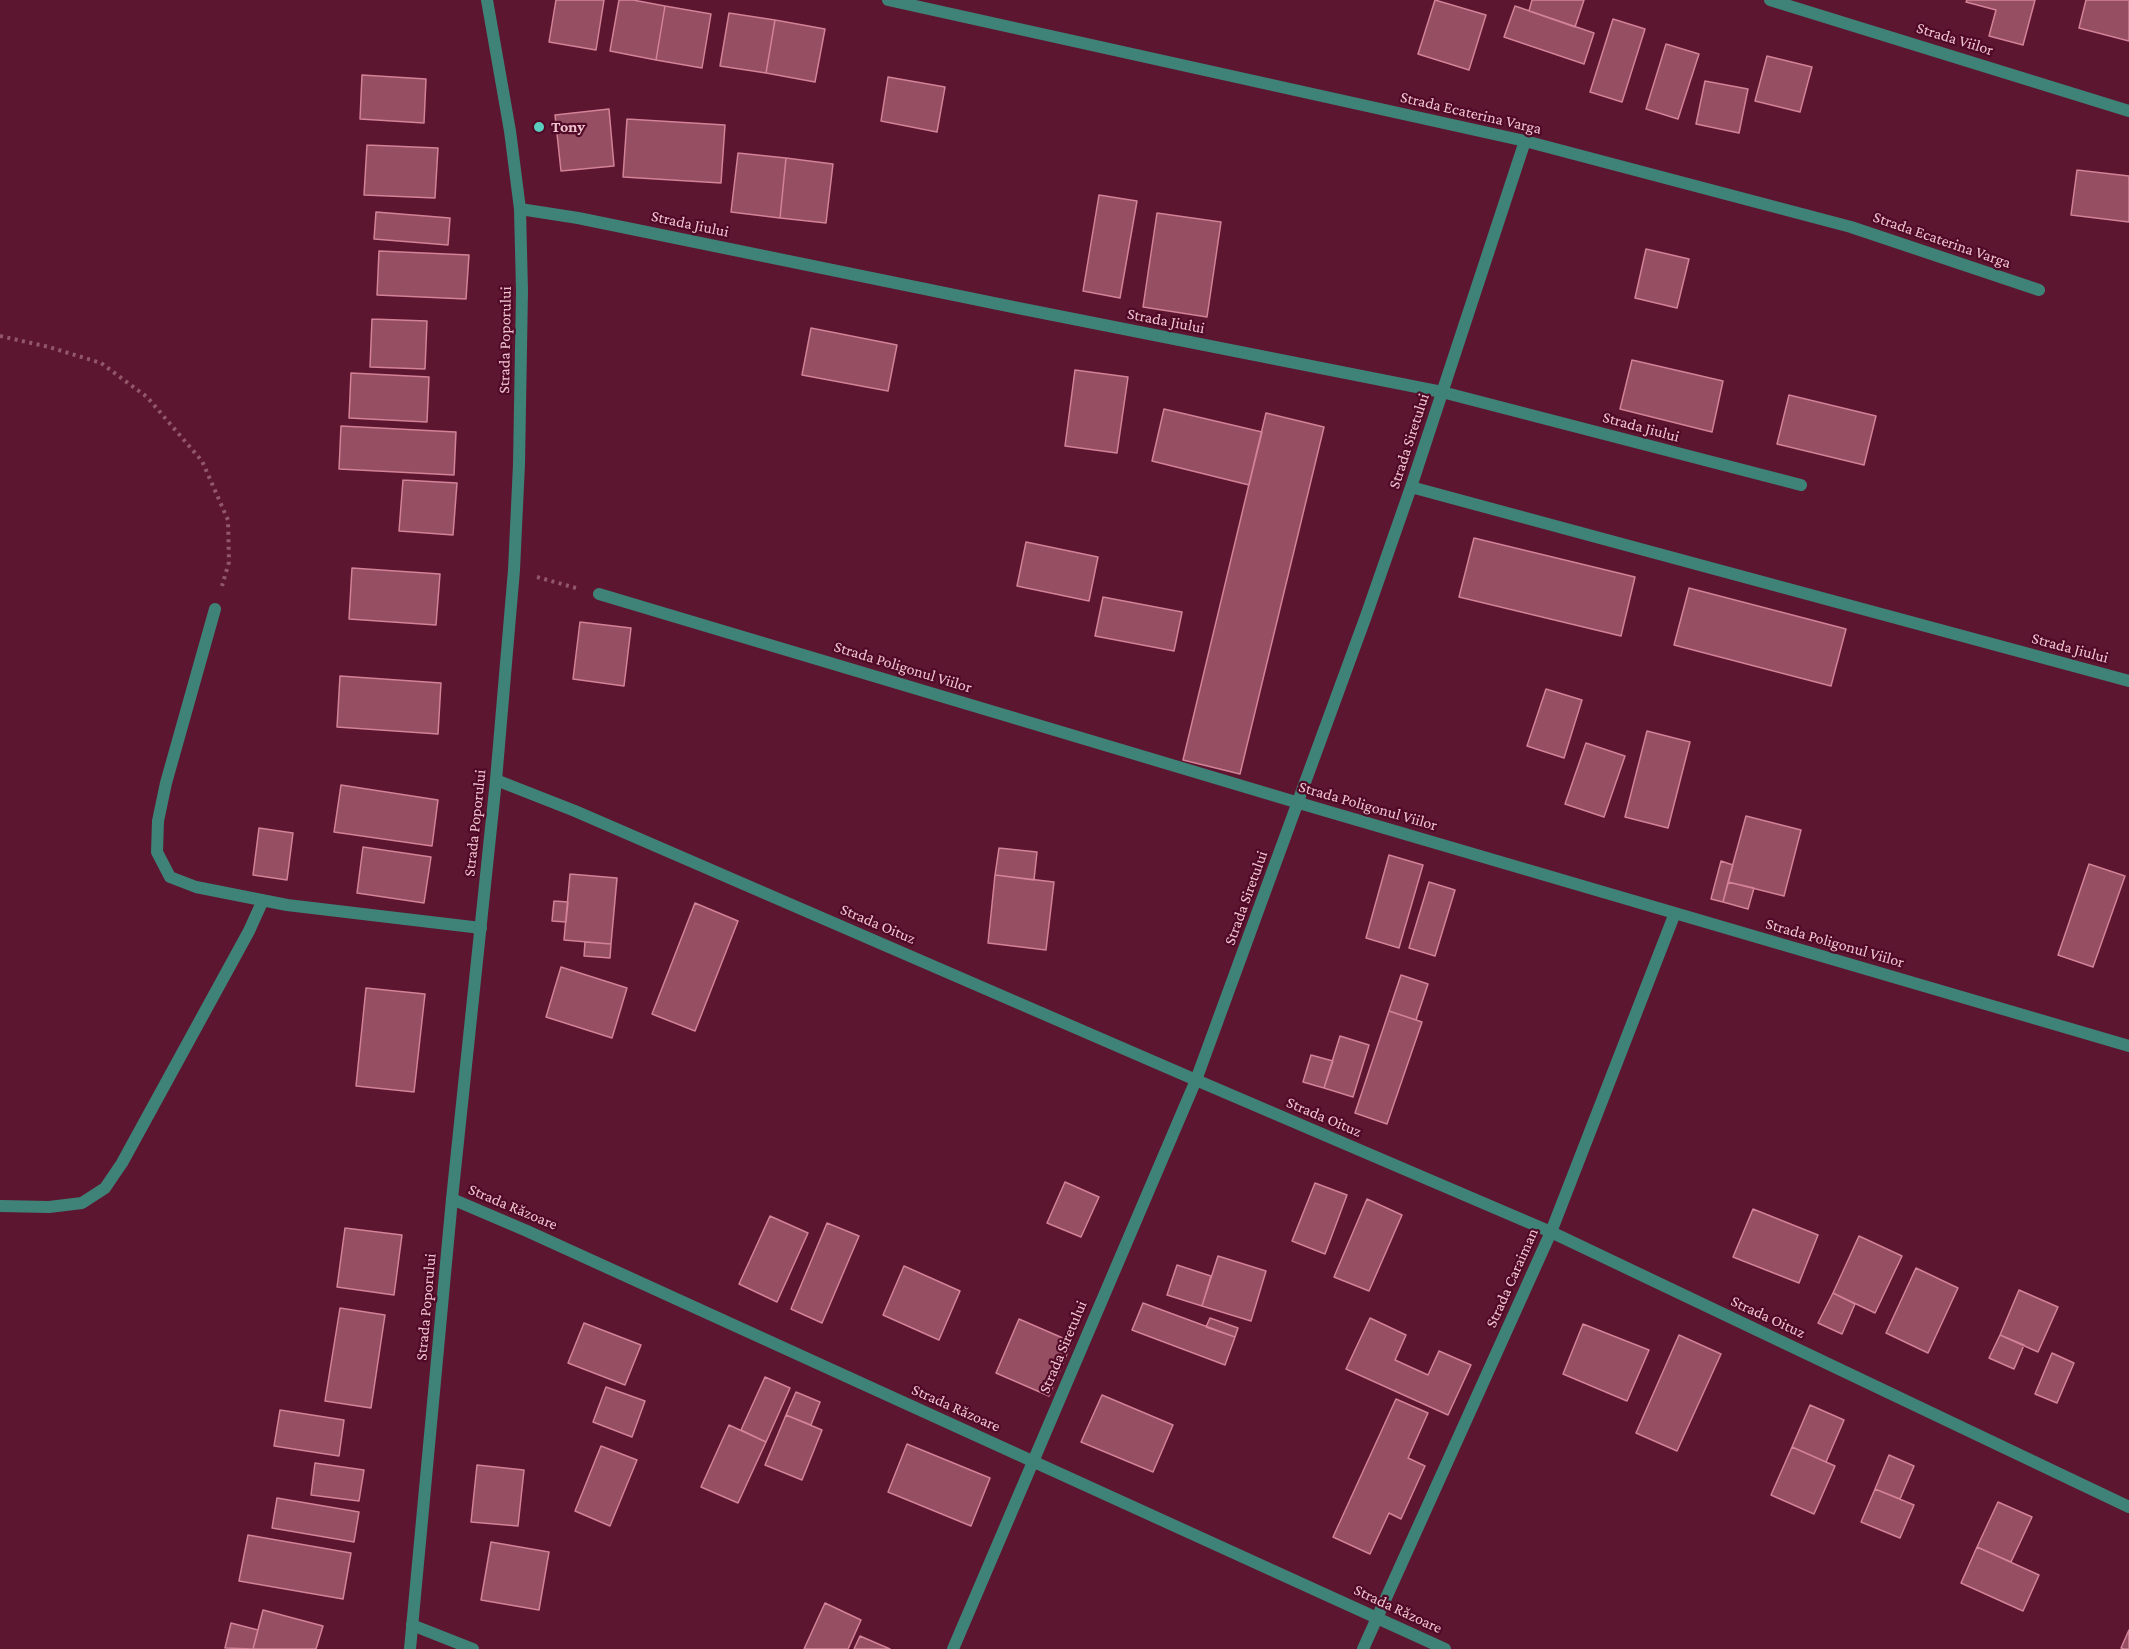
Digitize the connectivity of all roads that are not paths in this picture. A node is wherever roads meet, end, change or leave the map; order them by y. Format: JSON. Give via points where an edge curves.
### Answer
{"nodes":[{"id":1,"x":487,"y":0,"type":"edge"},
{"id":2,"x":888,"y":0,"type":"edge"},
{"id":3,"x":1770,"y":0,"type":"edge"},
{"id":4,"x":2129,"y":111,"type":"edge"},
{"id":5,"x":1524,"y":141,"type":"junction"},
{"id":6,"x":520,"y":209,"type":"junction"},
{"id":7,"x":2039,"y":290,"type":"dead end"},
{"id":8,"x":1442,"y":392,"type":"junction"},
{"id":9,"x":1801,"y":485,"type":"dead end"},
{"id":10,"x":1411,"y":487,"type":"junction"},
{"id":11,"x":599,"y":594,"type":"road end"},
{"id":12,"x":215,"y":609,"type":"road end"},
{"id":13,"x":2129,"y":681,"type":"edge"},
{"id":14,"x":496,"y":780,"type":"junction"},
{"id":15,"x":1299,"y":803,"type":"junction"},
{"id":16,"x":263,"y":900,"type":"junction"},
{"id":17,"x":1676,"y":913,"type":"junction"},
{"id":18,"x":481,"y":928,"type":"junction"},
{"id":19,"x":2129,"y":1046,"type":"edge"},
{"id":20,"x":1196,"y":1080,"type":"junction"},
{"id":21,"x":452,"y":1199,"type":"junction"},
{"id":22,"x":0,"y":1206,"type":"edge"},
{"id":23,"x":1551,"y":1232,"type":"junction"},
{"id":24,"x":1032,"y":1461,"type":"junction"},
{"id":25,"x":2129,"y":1507,"type":"edge"},
{"id":26,"x":1377,"y":1618,"type":"junction"},
{"id":27,"x":412,"y":1625,"type":"junction"},
{"id":28,"x":410,"y":1649,"type":"edge"},
{"id":29,"x":473,"y":1649,"type":"edge"},
{"id":30,"x":953,"y":1649,"type":"edge"},
{"id":31,"x":1363,"y":1649,"type":"edge"},
{"id":32,"x":1445,"y":1649,"type":"edge"}],
"edges":[{"from":1,"to":6,"type":"street","name":"Strada Poporului"},
{"from":2,"to":5,"type":"street","name":"Strada Ecaterina Varga"},
{"from":3,"to":4,"type":"street","name":"Strada Viilor"},
{"from":5,"to":7,"type":"street","name":"Strada Ecaterina Varga","via":[[1851,227]]},
{"from":5,"to":8,"type":"street","name":"Strada Siretului"},
{"from":6,"to":8,"type":"street","name":"Strada Jiului"},
{"from":6,"to":14,"type":"street","name":"Strada Poporului","via":[[521,381],[514,570]]},
{"from":8,"to":9,"type":"street","name":"Strada Jiului"},
{"from":8,"to":10,"type":"street","name":"Strada Siretului"},
{"from":10,"to":13,"type":"street","name":"Strada Jiului"},
{"from":10,"to":15,"type":"street","name":"Strada Siretului"},
{"from":11,"to":15,"type":"street","name":"Strada Poligonul Viilor"},
{"from":12,"to":16,"type":"street","via":[[166,783],[158,821],[157,852],[170,877],[196,887]]},
{"from":14,"to":18,"type":"street","name":"Strada Poporului"},
{"from":14,"to":20,"type":"street","name":"Strada Oituz"},
{"from":15,"to":17,"type":"street","name":"Strada Poligonul Viilor"},
{"from":15,"to":20,"type":"street","name":"Strada Siretului"},
{"from":16,"to":18,"type":"street"},
{"from":16,"to":22,"type":"street","via":[[249,932],[105,1188],[82,1203],[49,1208]]},
{"from":17,"to":19,"type":"street","name":"Strada Poligonul Viilor"},
{"from":17,"to":23,"type":"street","name":"Strada Caraiman"},
{"from":18,"to":21,"type":"street","name":"Strada Poporului"},
{"from":20,"to":23,"type":"street","name":"Strada Oituz"},
{"from":20,"to":24,"type":"street","name":"Strada Siretului"},
{"from":21,"to":24,"type":"street","name":"Strada Răzoare"},
{"from":21,"to":27,"type":"street","name":"Strada Poporului"},
{"from":23,"to":25,"type":"street","name":"Strada Oituz"},
{"from":23,"to":26,"type":"street","name":"Strada Caraiman"},
{"from":24,"to":26,"type":"street","name":"Strada Răzoare"},
{"from":24,"to":30,"type":"street","name":"Strada Siretului"},
{"from":26,"to":31,"type":"street","name":"Strada Caraiman"},
{"from":26,"to":32,"type":"street","name":"Strada Răzoare"},
{"from":27,"to":28,"type":"street","name":"Strada Poporului"},
{"from":27,"to":29,"type":"street"}]}
